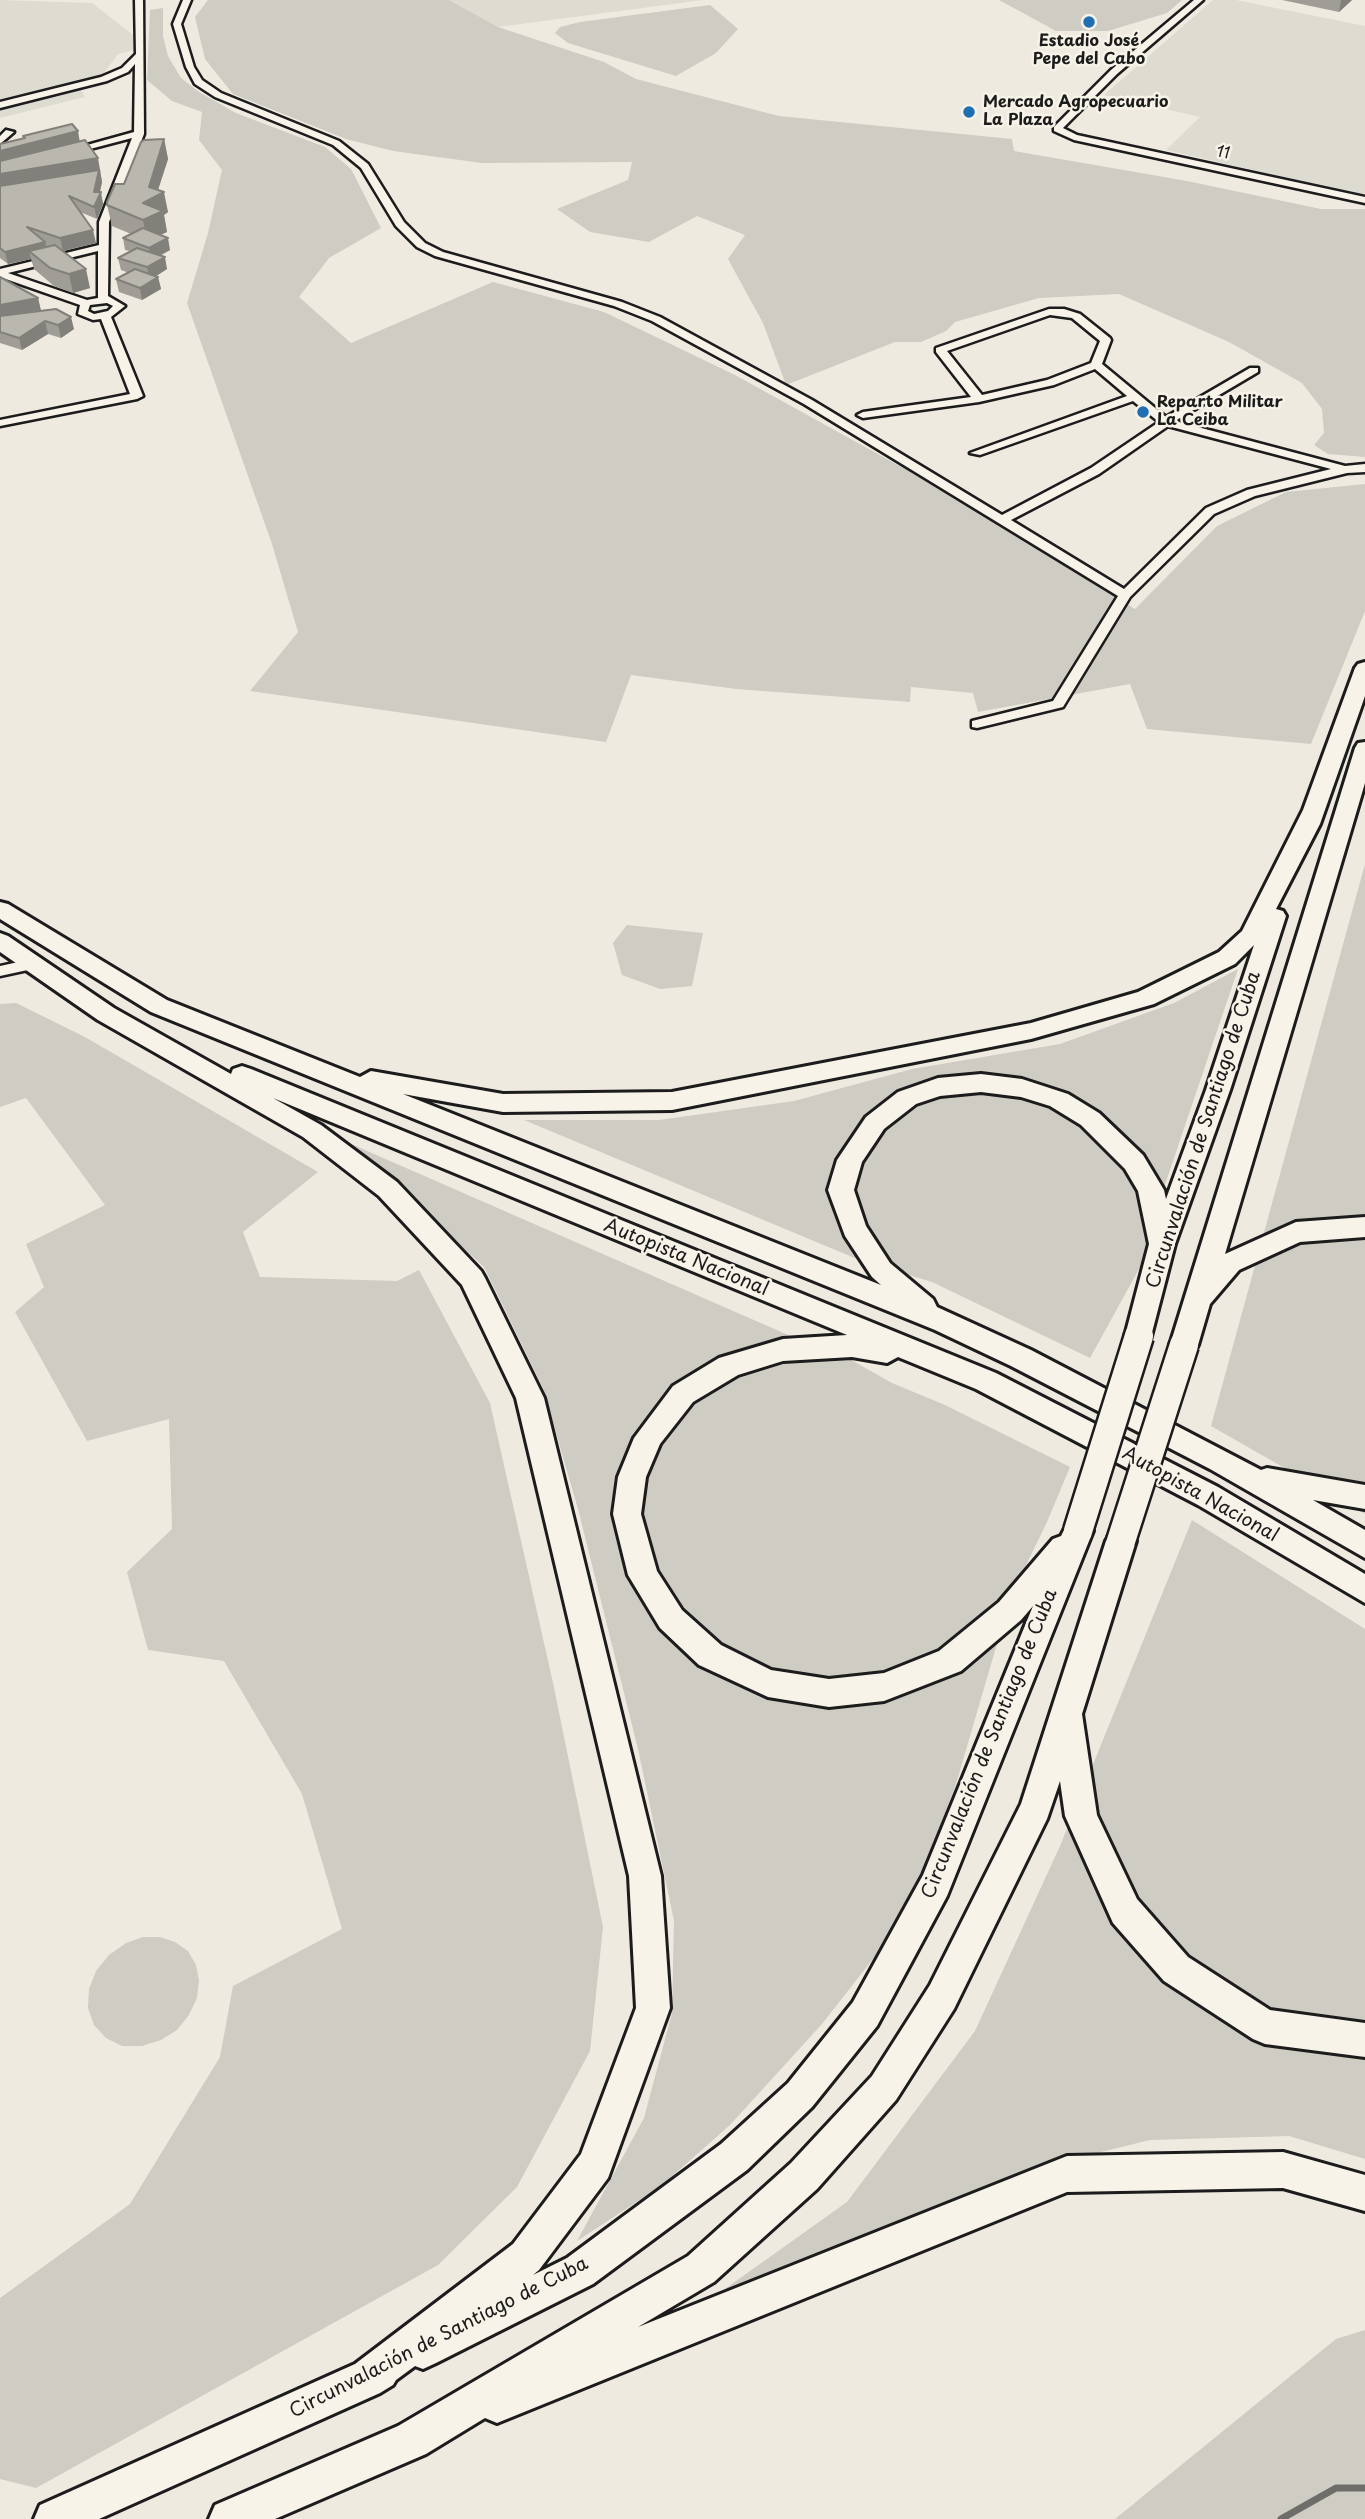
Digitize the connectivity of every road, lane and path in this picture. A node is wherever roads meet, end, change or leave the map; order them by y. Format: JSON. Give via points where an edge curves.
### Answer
{"nodes":[{"id":1,"x":139,"y":0,"type":"edge"},
{"id":2,"x":187,"y":0,"type":"edge"},
{"id":3,"x":1199,"y":0,"type":"edge"},
{"id":4,"x":140,"y":54,"type":"junction"},
{"id":5,"x":0,"y":105,"type":"edge"},
{"id":6,"x":9,"y":132,"type":"dead end"},
{"id":7,"x":139,"y":134,"type":"junction"},
{"id":8,"x":0,"y":141,"type":"edge"},
{"id":9,"x":50,"y":156,"type":"edge"},
{"id":10,"x":121,"y":173,"type":"junction"},
{"id":11,"x":109,"y":175,"type":"dead end"},
{"id":12,"x":1365,"y":200,"type":"edge"},
{"id":13,"x":104,"y":246,"type":"junction"},
{"id":14,"x":0,"y":273,"type":"edge"},
{"id":15,"x":103,"y":299,"type":"junction"},
{"id":16,"x":84,"y":307,"type":"junction"},
{"id":17,"x":68,"y":314,"type":"edge"},
{"id":18,"x":105,"y":316,"type":"junction"},
{"id":19,"x":1096,"y":365,"type":"junction"},
{"id":20,"x":1254,"y":370,"type":"dead end"},
{"id":21,"x":1134,"y":397,"type":"junction"},
{"id":22,"x":979,"y":399,"type":"junction"},
{"id":23,"x":863,"y":415,"type":"dead end"},
{"id":24,"x":1166,"y":422,"type":"junction"},
{"id":25,"x":0,"y":423,"type":"edge"},
{"id":26,"x":976,"y":453,"type":"dead end"},
{"id":27,"x":1365,"y":468,"type":"edge"},
{"id":28,"x":1347,"y":470,"type":"junction"},
{"id":29,"x":1004,"y":519,"type":"junction"},
{"id":30,"x":1125,"y":595,"type":"junction"},
{"id":31,"x":1365,"y":668,"type":"edge"},
{"id":32,"x":977,"y":724,"type":"dead end"},
{"id":33,"x":1365,"y":748,"type":"edge"},
{"id":34,"x":1314,"y":810,"type":"junction"},
{"id":35,"x":0,"y":909,"type":"edge"},
{"id":36,"x":0,"y":941,"type":"edge"},
{"id":37,"x":32,"y":964,"type":"junction"},
{"id":38,"x":0,"y":971,"type":"edge"},
{"id":39,"x":106,"y":1014,"type":"junction"},
{"id":40,"x":307,"y":1066,"type":"junction"},
{"id":41,"x":1365,"y":1227,"type":"edge"},
{"id":42,"x":1163,"y":1244,"type":"junction"},
{"id":43,"x":1195,"y":1305,"type":"junction"},
{"id":44,"x":945,"y":1322,"type":"junction"},
{"id":45,"x":986,"y":1381,"type":"junction"},
{"id":46,"x":1245,"y":1476,"type":"junction"},
{"id":47,"x":1365,"y":1497,"type":"edge"},
{"id":48,"x":1078,"y":1531,"type":"junction"},
{"id":49,"x":1121,"y":1541,"type":"joint"},
{"id":50,"x":1365,"y":1545,"type":"edge"},
{"id":51,"x":1304,"y":1552,"type":"junction"},
{"id":52,"x":1365,"y":1590,"type":"edge"},
{"id":53,"x":1365,"y":1602,"type":"edge"},
{"id":54,"x":1066,"y":1709,"type":"junction"},
{"id":55,"x":1365,"y":2040,"type":"edge"},
{"id":56,"x":1365,"y":2193,"type":"edge"},
{"id":57,"x":366,"y":2379,"type":"junction"},
{"id":58,"x":412,"y":2440,"type":"junction"},
{"id":59,"x":54,"y":2519,"type":"edge"},
{"id":60,"x":229,"y":2519,"type":"edge"}],
"edges":[{"from":1,"to":4,"type":"street"},
{"from":2,"to":29,"type":"street","via":[[177,24],[198,82],[218,95],[336,143],[365,166],[400,224],[421,244],[439,254],[656,319]]},
{"from":3,"to":12,"type":"street","name":"11","via":[[1057,129],[1074,137]]},
{"from":4,"to":5,"type":"street","via":[[125,70],[104,79]]},
{"from":4,"to":7,"type":"street"},
{"from":6,"to":8,"type":"street"},
{"from":7,"to":9,"type":"street"},
{"from":7,"to":10,"type":"street"},
{"from":10,"to":11,"type":"street"},
{"from":10,"to":13,"type":"street","via":[[104,222]]},
{"from":13,"to":14,"type":"street"},
{"from":13,"to":15,"type":"street"},
{"from":14,"to":16,"type":"street"},
{"from":15,"to":16,"type":"street"},
{"from":15,"to":18,"type":"street","via":[[120,306]]},
{"from":16,"to":17,"type":"street"},
{"from":16,"to":18,"type":"street","via":[[93,317]]},
{"from":18,"to":25,"type":"street","via":[[137,396]]},
{"from":19,"to":21,"type":"street"},
{"from":19,"to":22,"type":"street","via":[[1050,383]]},
{"from":19,"to":22,"type":"street","via":[[1106,340],[1076,316],[1049,312],[940,350]]},
{"from":20,"to":24,"type":"street"},
{"from":21,"to":24,"type":"street"},
{"from":21,"to":26,"type":"street"},
{"from":22,"to":23,"type":"street"},
{"from":24,"to":28,"type":"street"},
{"from":24,"to":29,"type":"street","via":[[1095,471]]},
{"from":27,"to":28,"type":"street"},
{"from":28,"to":30,"type":"street","via":[[1251,493],[1210,511]]},
{"from":29,"to":30,"type":"street"},
{"from":30,"to":32,"type":"street","via":[[1059,704]]},
{"from":31,"to":34,"type":"highway","name":"Circunvalación de Santiago de Cuba"},
{"from":33,"to":43,"type":"highway","name":"Circunvalación de Santiago de Cuba"},
{"from":34,"to":40,"type":"highway","via":[[1251,935],[1227,958],[1146,998],[1031,1031],[672,1101],[503,1103]]},
{"from":34,"to":42,"type":"highway","name":"Circunvalación de Santiago de Cuba"},
{"from":35,"to":40,"type":"highway","name":"Autopista Nacional","via":[[159,1006]]},
{"from":36,"to":37,"type":"highway","name":"Autopista Nacional"},
{"from":37,"to":38,"type":"street"},
{"from":37,"to":39,"type":"highway","name":"Autopista Nacional"},
{"from":39,"to":45,"type":"highway","name":"Autopista Nacional","via":[[219,1066]]},
{"from":39,"to":57,"type":"highway","via":[[312,1131],[388,1189],[471,1278],[530,1398],[645,1876],[653,2008],[595,2165],[526,2257]]},
{"from":40,"to":44,"type":"highway","name":"Autopista Nacional"},
{"from":41,"to":43,"type":"highway","via":[[1296,1232],[1259,1248],[1230,1263]]},
{"from":42,"to":44,"type":"highway","via":[[1151,1190],[1134,1162],[1080,1112],[1022,1088],[981,1083],[918,1094],[874,1123],[850,1160],[841,1190],[854,1229],[881,1270]]},
{"from":42,"to":48,"type":"highway","name":"Circunvalación de Santiago de Cuba","bridge":true},
{"from":43,"to":49,"type":"highway","name":"Circunvalación de Santiago de Cuba","bridge":true},
{"from":44,"to":46,"type":"highway","name":"Autopista Nacional","via":[[1021,1357]]},
{"from":45,"to":48,"type":"highway","via":[[913,1357],[852,1346],[783,1350],[729,1366],[683,1394],[648,1438],[632,1477],[627,1514],[643,1575],[671,1619],[710,1655],[768,1683],[829,1693],[870,1689],[950,1661],[1010,1611]]},
{"from":45,"to":51,"type":"highway","name":"Autopista Nacional","via":[[1208,1496]]},
{"from":46,"to":47,"type":"highway"},
{"from":46,"to":50,"type":"highway","name":"Autopista Nacional"},
{"from":48,"to":57,"type":"highway","name":"Circunvalación de Santiago de Cuba","via":[[935,1885],[865,2014],[800,2095],[734,2157],[580,2271]]},
{"from":49,"to":54,"type":"highway","name":"Circunvalación de Santiago de Cuba"},
{"from":51,"to":52,"type":"highway","name":"Autopista Nacional"},
{"from":51,"to":53,"type":"highway"},
{"from":54,"to":55,"type":"highway","via":[[1081,1816],[1125,1912],[1176,1969],[1265,2027]]},
{"from":54,"to":58,"type":"highway","name":"Circunvalación de Santiago de Cuba","via":[[1036,1808],[942,1997],[875,2098],[804,2176],[701,2269]]},
{"from":56,"to":58,"type":"highway","via":[[1283,2170],[1067,2174]]},
{"from":57,"to":59,"type":"highway","name":"Circunvalación de Santiago de Cuba"},
{"from":58,"to":60,"type":"highway","name":"Circunvalación de Santiago de Cuba"}]}
